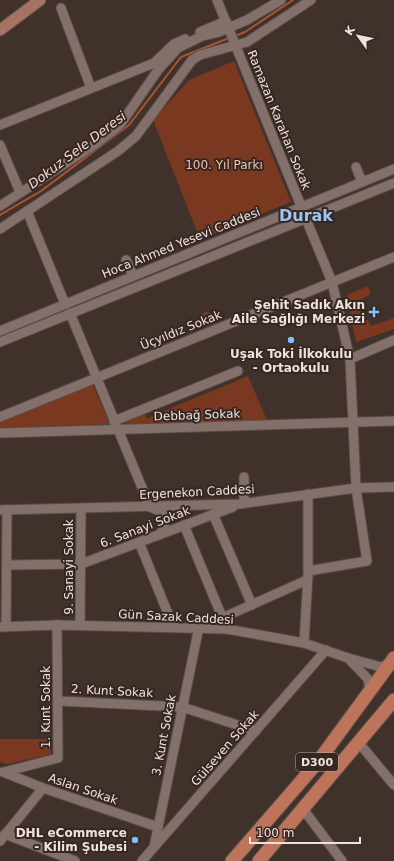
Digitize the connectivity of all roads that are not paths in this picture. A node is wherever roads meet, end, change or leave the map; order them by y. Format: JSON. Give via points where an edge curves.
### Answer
{"nodes":[{"id":1,"x":40,"y":0,"type":"edge"},
{"id":2,"x":217,"y":0,"type":"edge"},
{"id":3,"x":281,"y":0,"type":"edge"},
{"id":4,"x":311,"y":0,"type":"edge"},
{"id":5,"x":61,"y":8,"type":"dead end"},
{"id":6,"x":228,"y":24,"type":"junction"},
{"id":7,"x":0,"y":30,"type":"edge"},
{"id":8,"x":235,"y":44,"type":"junction"},
{"id":9,"x":91,"y":88,"type":"junction"},
{"id":10,"x":0,"y":125,"type":"edge"},
{"id":11,"x":0,"y":145,"type":"edge"},
{"id":12,"x":356,"y":167,"type":"dead end"},
{"id":13,"x":394,"y":169,"type":"edge"},
{"id":14,"x":362,"y":182,"type":"junction"},
{"id":15,"x":394,"y":183,"type":"edge"},
{"id":16,"x":20,"y":192,"type":"junction"},
{"id":17,"x":0,"y":206,"type":"edge"},
{"id":18,"x":301,"y":206,"type":"junction"},
{"id":19,"x":27,"y":211,"type":"junction"},
{"id":20,"x":306,"y":218,"type":"junction"},
{"id":21,"x":0,"y":229,"type":"edge"},
{"id":22,"x":394,"y":257,"type":"edge"},
{"id":23,"x":126,"y":260,"type":"dead end"},
{"id":24,"x":133,"y":275,"type":"junction"},
{"id":25,"x":332,"y":282,"type":"junction"},
{"id":26,"x":65,"y":304,"type":"junction"},
{"id":27,"x":70,"y":313,"type":"junction"},
{"id":28,"x":0,"y":331,"type":"edge"},
{"id":29,"x":394,"y":340,"type":"edge"},
{"id":30,"x":0,"y":342,"type":"edge"},
{"id":31,"x":350,"y":359,"type":"junction"},
{"id":32,"x":238,"y":371,"type":"dead end"},
{"id":33,"x":96,"y":378,"type":"junction"},
{"id":34,"x":0,"y":417,"type":"edge"},
{"id":35,"x":394,"y":421,"type":"edge"},
{"id":36,"x":354,"y":422,"type":"junction"},
{"id":37,"x":116,"y":425,"type":"junction"},
{"id":38,"x":0,"y":433,"type":"edge"},
{"id":39,"x":244,"y":477,"type":"dead end"},
{"id":40,"x":394,"y":487,"type":"edge"},
{"id":41,"x":356,"y":488,"type":"junction"},
{"id":42,"x":308,"y":494,"type":"junction"},
{"id":43,"x":242,"y":504,"type":"junction"},
{"id":44,"x":150,"y":507,"type":"junction"},
{"id":45,"x":81,"y":509,"type":"junction"},
{"id":46,"x":4,"y":510,"type":"edge"},
{"id":47,"x":213,"y":514,"type":"junction"},
{"id":48,"x":184,"y":525,"type":"junction"},
{"id":49,"x":159,"y":535,"type":"junction"},
{"id":50,"x":139,"y":542,"type":"junction"},
{"id":51,"x":80,"y":564,"type":"junction"},
{"id":52,"x":6,"y":565,"type":"junction"},
{"id":53,"x":308,"y":575,"type":"junction"},
{"id":54,"x":3,"y":591,"type":"edge"},
{"id":55,"x":252,"y":605,"type":"junction"},
{"id":56,"x":222,"y":618,"type":"junction"},
{"id":57,"x":57,"y":625,"type":"junction"},
{"id":58,"x":80,"y":625,"type":"junction"},
{"id":59,"x":173,"y":626,"type":"junction"},
{"id":60,"x":3,"y":627,"type":"edge"},
{"id":61,"x":199,"y":627,"type":"junction"},
{"id":62,"x":227,"y":629,"type":"junction"},
{"id":63,"x":304,"y":643,"type":"junction"},
{"id":64,"x":326,"y":650,"type":"junction"},
{"id":65,"x":348,"y":658,"type":"junction"},
{"id":66,"x":392,"y":660,"type":"edge"},
{"id":67,"x":370,"y":691,"type":"junction"},
{"id":68,"x":394,"y":700,"type":"edge"},
{"id":69,"x":59,"y":701,"type":"junction"},
{"id":70,"x":182,"y":707,"type":"junction"},
{"id":71,"x":256,"y":731,"type":"junction"},
{"id":72,"x":359,"y":743,"type":"junction"},
{"id":73,"x":2,"y":771,"type":"edge"},
{"id":74,"x":394,"y":785,"type":"edge"},
{"id":75,"x":43,"y":788,"type":"junction"},
{"id":76,"x":303,"y":809,"type":"junction"},
{"id":77,"x":158,"y":827,"type":"junction"},
{"id":78,"x":2,"y":837,"type":"edge"},
{"id":79,"x":154,"y":848,"type":"junction"},
{"id":80,"x":75,"y":861,"type":"edge"},
{"id":81,"x":142,"y":861,"type":"edge"},
{"id":82,"x":232,"y":861,"type":"edge"},
{"id":83,"x":259,"y":861,"type":"edge"},
{"id":84,"x":342,"y":861,"type":"edge"}],
"edges":[{"from":1,"to":7,"type":"main road"},
{"from":2,"to":6,"type":"street"},
{"from":3,"to":6,"type":"street","via":[[247,20]]},
{"from":4,"to":8,"type":"street","via":[[247,42]]},
{"from":5,"to":9,"type":"street"},
{"from":6,"to":8,"type":"street","name":"Ramazan Karahan Sokak"},
{"from":6,"to":9,"type":"street","via":[[174,44],[154,63]]},
{"from":6,"to":16,"type":"street","via":[[219,32],[202,36],[178,48],[158,70],[120,125],[97,143]]},
{"from":8,"to":18,"type":"street","name":"Ramazan Karahan Sokak"},
{"from":8,"to":19,"type":"street","via":[[192,60],[136,136],[118,151]]},
{"from":9,"to":10,"type":"street"},
{"from":11,"to":16,"type":"street"},
{"from":12,"to":14,"type":"street"},
{"from":13,"to":14,"type":"street","name":"Hoca Ahmed Yesevi Caddesi"},
{"from":14,"to":18,"type":"street","name":"Hoca Ahmed Yesevi Caddesi"},
{"from":15,"to":20,"type":"street","name":"Hoca Ahmed Yesevi Caddesi"},
{"from":16,"to":17,"type":"street"},
{"from":18,"to":20,"type":"street","name":"Ramazan Karahan Sokak","via":[[310,209],[310,216]]},
{"from":18,"to":24,"type":"street","name":"Hoca Ahmed Yesevi Caddesi"},
{"from":19,"to":21,"type":"street"},
{"from":19,"to":26,"type":"street"},
{"from":20,"to":25,"type":"street"},
{"from":20,"to":27,"type":"street","name":"Hoca Ahmed Yesevi Caddesi"},
{"from":22,"to":25,"type":"street","name":"Üçyıldız Sokak"},
{"from":23,"to":24,"type":"street"},
{"from":24,"to":26,"type":"street","name":"Hoca Ahmed Yesevi Caddesi"},
{"from":25,"to":31,"type":"street"},
{"from":25,"to":33,"type":"street","name":"Üçyıldız Sokak"},
{"from":26,"to":28,"type":"street","name":"Hoca Ahmed Yesevi Caddesi"},
{"from":27,"to":30,"type":"street","name":"Hoca Ahmed Yesevi Caddesi"},
{"from":27,"to":33,"type":"street"},
{"from":29,"to":31,"type":"street"},
{"from":31,"to":36,"type":"street"},
{"from":32,"to":37,"type":"street"},
{"from":33,"to":34,"type":"street","name":"Üçyıldız Sokak"},
{"from":33,"to":37,"type":"street"},
{"from":35,"to":36,"type":"street","name":"Debbağ Sokak"},
{"from":36,"to":37,"type":"street","name":"Debbağ Sokak"},
{"from":36,"to":41,"type":"street"},
{"from":37,"to":38,"type":"street","name":"Debbağ Sokak"},
{"from":37,"to":44,"type":"street"},
{"from":39,"to":43,"type":"street"},
{"from":40,"to":41,"type":"street","name":"Ergenekon Caddesi"},
{"from":41,"to":42,"type":"street","name":"Ergenekon Caddesi"},
{"from":41,"to":53,"type":"street","via":[[367,561]]},
{"from":42,"to":43,"type":"street","name":"Ergenekon Caddesi"},
{"from":42,"to":53,"type":"street"},
{"from":43,"to":44,"type":"street","name":"Ergenekon Caddesi"},
{"from":43,"to":47,"type":"street","name":"6. Sanayi Sokak"},
{"from":44,"to":45,"type":"street","name":"Ergenekon Caddesi"},
{"from":44,"to":49,"type":"street","via":[[162,512],[166,520]]},
{"from":45,"to":46,"type":"street","name":"Ergenekon Caddesi"},
{"from":45,"to":51,"type":"street","name":"9. Sanayi Sokak"},
{"from":46,"to":52,"type":"street"},
{"from":47,"to":48,"type":"street","name":"6. Sanayi Sokak"},
{"from":47,"to":55,"type":"street"},
{"from":48,"to":49,"type":"street","name":"6. Sanayi Sokak"},
{"from":48,"to":56,"type":"street"},
{"from":49,"to":50,"type":"street","name":"6. Sanayi Sokak"},
{"from":50,"to":51,"type":"street","name":"6. Sanayi Sokak"},
{"from":50,"to":59,"type":"street"},
{"from":51,"to":52,"type":"street","name":"6. Sanayi Sokak"},
{"from":51,"to":58,"type":"street","name":"9. Sanayi Sokak"},
{"from":52,"to":54,"type":"street"},
{"from":53,"to":55,"type":"street"},
{"from":53,"to":63,"type":"street"},
{"from":54,"to":60,"type":"street"},
{"from":55,"to":56,"type":"street"},
{"from":56,"to":62,"type":"street"},
{"from":57,"to":58,"type":"street","name":"Gün Sazak Caddesi"},
{"from":57,"to":60,"type":"street","name":"Gün Sazak Caddesi"},
{"from":57,"to":69,"type":"street","name":"1. Kunt Sokak"},
{"from":58,"to":59,"type":"street","name":"Gün Sazak Caddesi"},
{"from":59,"to":61,"type":"street","name":"Gün Sazak Caddesi"},
{"from":61,"to":62,"type":"street","name":"Gün Sazak Caddesi"},
{"from":61,"to":70,"type":"street","name":"3. Kunt Sokak"},
{"from":62,"to":63,"type":"street","name":"Gün Sazak Caddesi"},
{"from":63,"to":64,"type":"street","name":"Gün Sazak Caddesi"},
{"from":64,"to":65,"type":"street","name":"Gün Sazak Caddesi"},
{"from":64,"to":71,"type":"street","name":"Gülseven Sokak"},
{"from":65,"to":66,"type":"street","name":"Gün Sazak Caddesi","via":[[381,667]]},
{"from":65,"to":67,"type":"street","via":[[368,679]]},
{"from":66,"to":67,"type":"highway","number":"D300"},
{"from":67,"to":82,"type":"highway","number":"D300","via":[[317,763]]},
{"from":68,"to":72,"type":"highway","number":"D300"},
{"from":69,"to":70,"type":"street","name":"2. Kunt Sokak"},
{"from":69,"to":73,"type":"street","name":"1. Kunt Sokak","via":[[58,758]]},
{"from":70,"to":71,"type":"street","name":"2. Kunt Sokak"},
{"from":70,"to":77,"type":"street","name":"3. Kunt Sokak"},
{"from":71,"to":79,"type":"street","name":"Gülseven Sokak"},
{"from":72,"to":74,"type":"street"},
{"from":72,"to":76,"type":"highway","number":"D300"},
{"from":73,"to":75,"type":"street","name":"Aslan Sokak"},
{"from":75,"to":77,"type":"street","name":"Aslan Sokak"},
{"from":75,"to":78,"type":"street"},
{"from":76,"to":83,"type":"highway","number":"D300"},
{"from":76,"to":84,"type":"street"},
{"from":77,"to":79,"type":"street","name":"3. Kunt Sokak"},
{"from":78,"to":80,"type":"street"},
{"from":79,"to":81,"type":"street","name":"Gülseven Sokak"}]}
